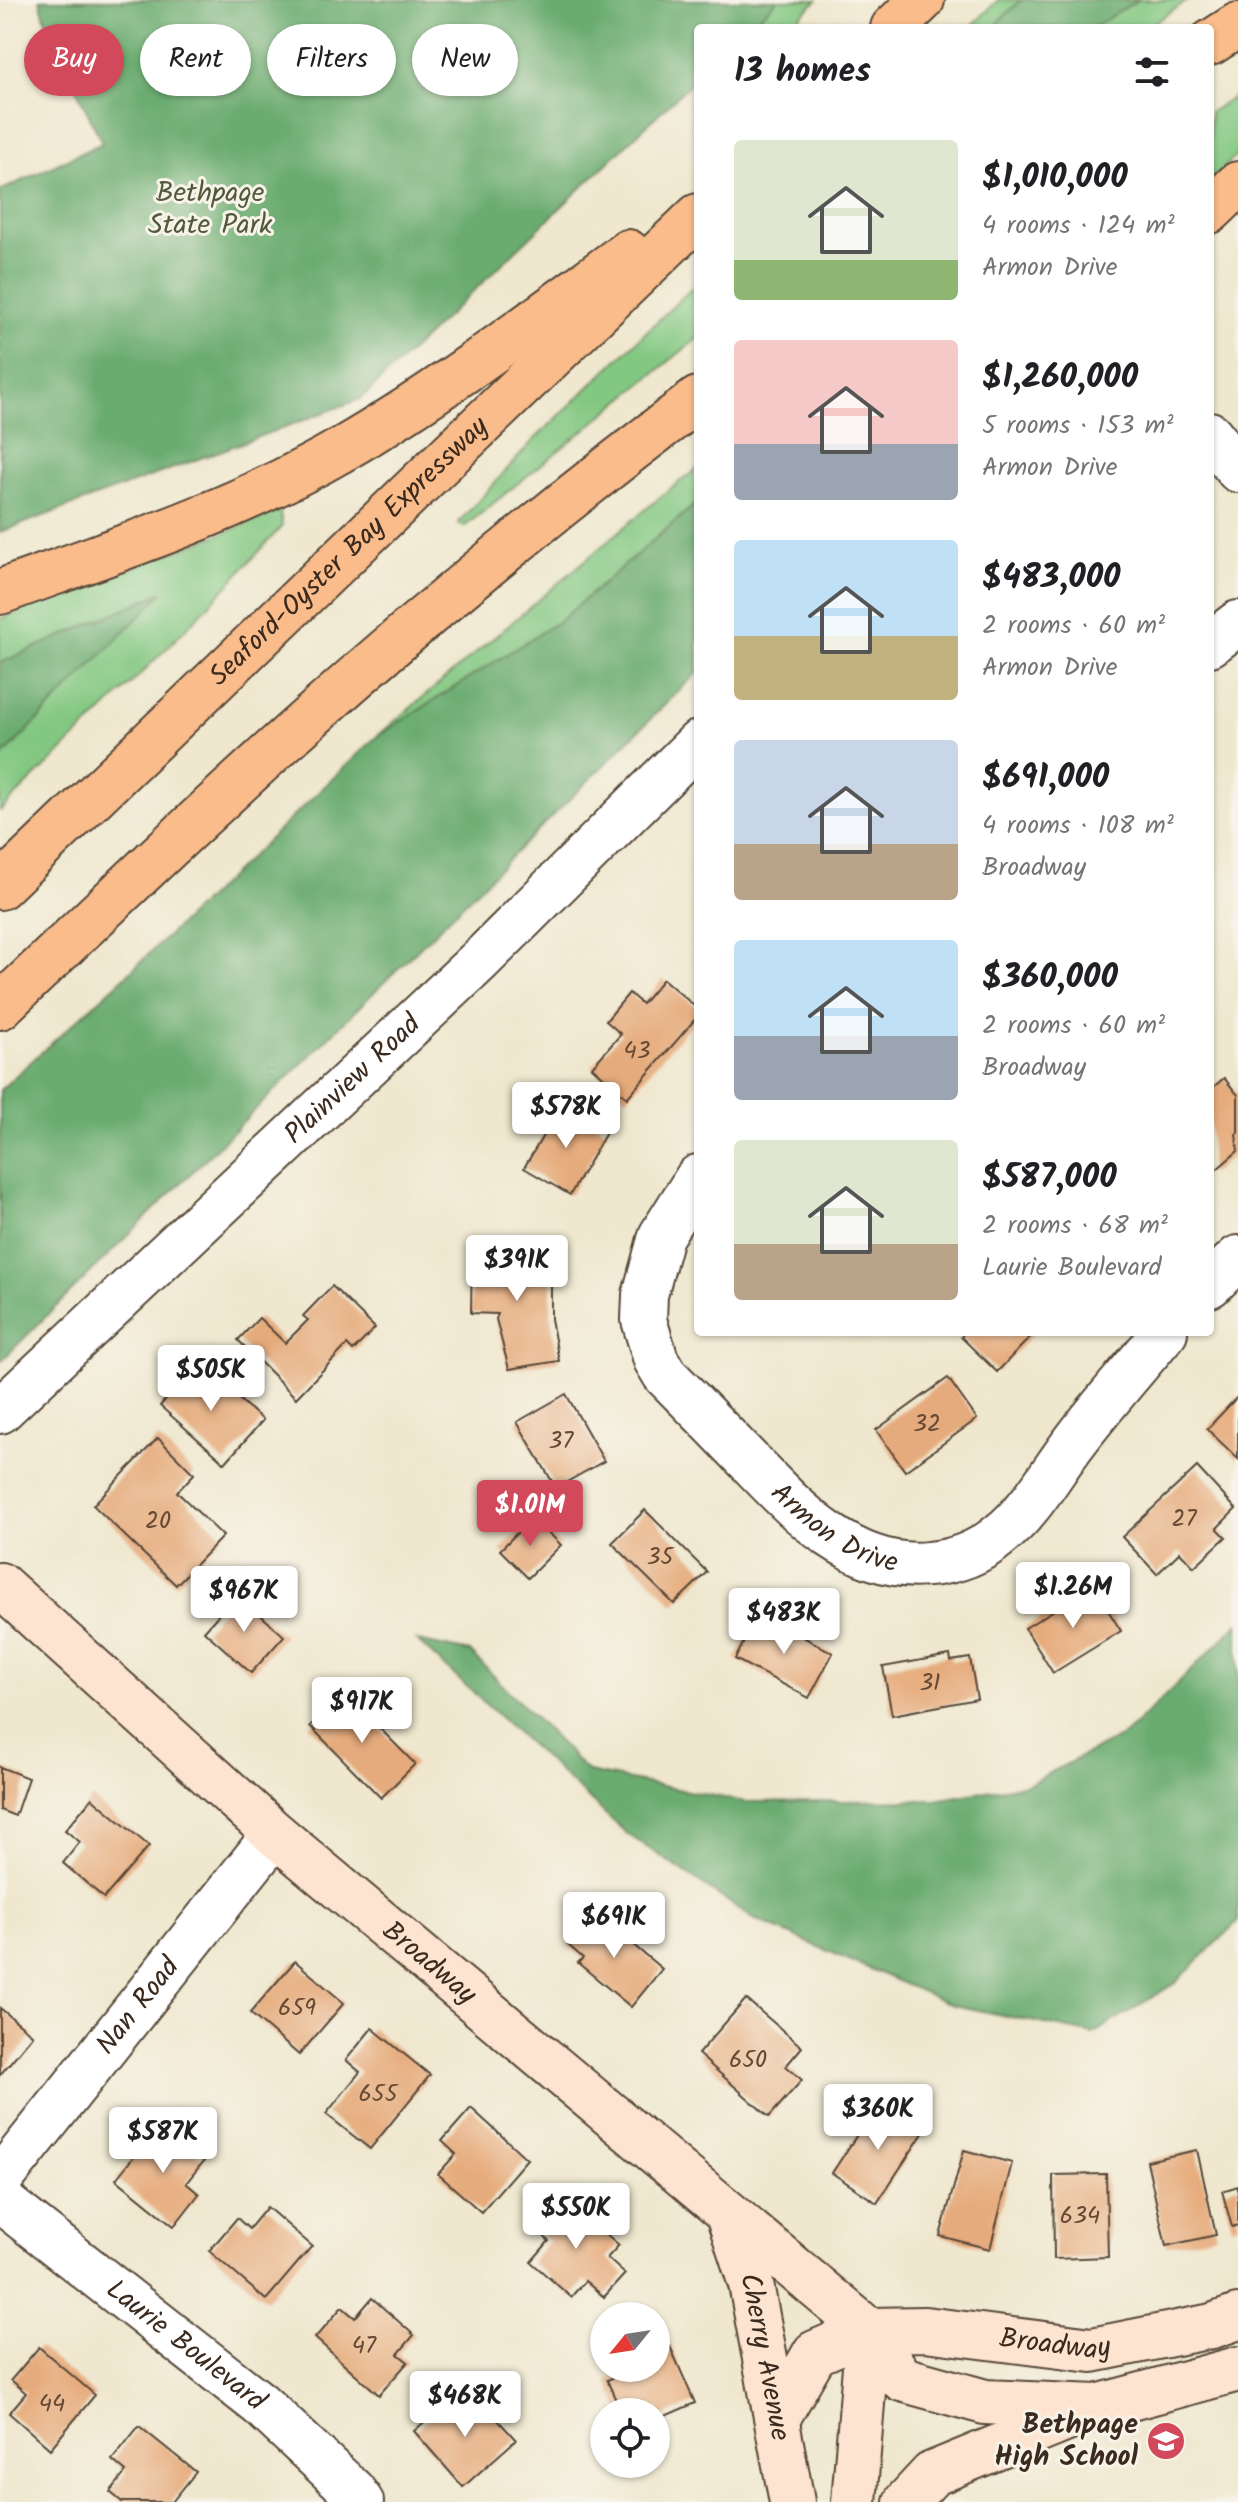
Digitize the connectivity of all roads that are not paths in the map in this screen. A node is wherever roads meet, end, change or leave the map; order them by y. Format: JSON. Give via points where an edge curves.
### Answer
{"nodes":[{"id":1,"x":922,"y":0,"type":"edge"},
{"id":2,"x":897,"y":24,"type":"edge"},
{"id":3,"x":1238,"y":25,"type":"edge"},
{"id":4,"x":1214,"y":40,"type":"edge"},
{"id":5,"x":1238,"y":184,"type":"edge"},
{"id":6,"x":694,"y":204,"type":"edge"},
{"id":7,"x":1214,"y":207,"type":"edge"},
{"id":8,"x":694,"y":220,"type":"edge"},
{"id":9,"x":694,"y":402,"type":"edge"},
{"id":10,"x":1214,"y":439,"type":"edge"},
{"id":11,"x":1238,"y":470,"type":"edge"},
{"id":12,"x":0,"y":592,"type":"edge"},
{"id":13,"x":1238,"y":623,"type":"edge"},
{"id":14,"x":1214,"y":641,"type":"edge"},
{"id":15,"x":694,"y":747,"type":"edge"},
{"id":16,"x":0,"y":887,"type":"edge"},
{"id":17,"x":0,"y":1007,"type":"edge"},
{"id":18,"x":694,"y":1183,"type":"edge"},
{"id":19,"x":1238,"y":1258,"type":"edge"},
{"id":20,"x":1214,"y":1281,"type":"edge"},
{"id":21,"x":1162,"y":1336,"type":"edge"},
{"id":22,"x":0,"y":1411,"type":"edge"},
{"id":23,"x":0,"y":1585,"type":"edge"},
{"id":24,"x":275,"y":1834,"type":"junction"},
{"id":25,"x":0,"y":2180,"type":"edge"},
{"id":26,"x":0,"y":2200,"type":"edge"},
{"id":27,"x":728,"y":2214,"type":"junction"},
{"id":28,"x":1238,"y":2317,"type":"edge"},
{"id":29,"x":868,"y":2330,"type":"junction"},
{"id":30,"x":1238,"y":2369,"type":"edge"},
{"id":31,"x":1097,"y":2407,"type":"junction"},
{"id":32,"x":777,"y":2419,"type":"junction"},
{"id":33,"x":361,"y":2502,"type":"edge"},
{"id":34,"x":792,"y":2502,"type":"edge"},
{"id":35,"x":854,"y":2502,"type":"edge"},
{"id":36,"x":906,"y":2502,"type":"edge"}],
"edges":[{"from":1,"to":2,"type":"highway"},
{"from":3,"to":4,"type":"highway"},
{"from":5,"to":7,"type":"highway"},
{"from":6,"to":12,"type":"highway","via":[[450,381],[341,450],[169,530]]},
{"from":8,"to":16,"type":"highway","name":"Seaford-Oyster Bay Expressway"},
{"from":9,"to":17,"type":"highway","via":[[530,531],[298,728]]},
{"from":10,"to":11,"type":"street"},
{"from":13,"to":14,"type":"street"},
{"from":15,"to":22,"type":"street","name":"Plainview Road","via":[[479,961]]},
{"from":18,"to":21,"type":"street","name":"Armon Drive","via":[[661,1236],[645,1295],[644,1320],[656,1360],[789,1502],[834,1539],[884,1562],[949,1562],[1000,1535],[1032,1503],[1075,1441]]},
{"from":19,"to":20,"type":"street"},
{"from":23,"to":24,"type":"main road","name":"Broadway"},
{"from":24,"to":25,"type":"street","name":"Nan Road"},
{"from":24,"to":27,"type":"main road","name":"Broadway"},
{"from":26,"to":33,"type":"street","name":"Laurie Boulevard","via":[[260,2404]]},
{"from":27,"to":29,"type":"main road","name":"Broadway"},
{"from":27,"to":32,"type":"main road","name":"Cherry Avenue","via":[[751,2284]]},
{"from":28,"to":29,"type":"main road","name":"Broadway","via":[[1092,2350],[925,2329]]},
{"from":29,"to":31,"type":"main road","name":"Broadway","via":[[902,2379],[985,2402]]},
{"from":29,"to":32,"type":"main road","via":[[815,2353]]},
{"from":29,"to":35,"type":"main road"},
{"from":30,"to":31,"type":"main road","name":"Broadway"},
{"from":31,"to":36,"type":"main road","via":[[932,2474]]},
{"from":32,"to":34,"type":"main road","name":"Cherry Avenue"}]}
